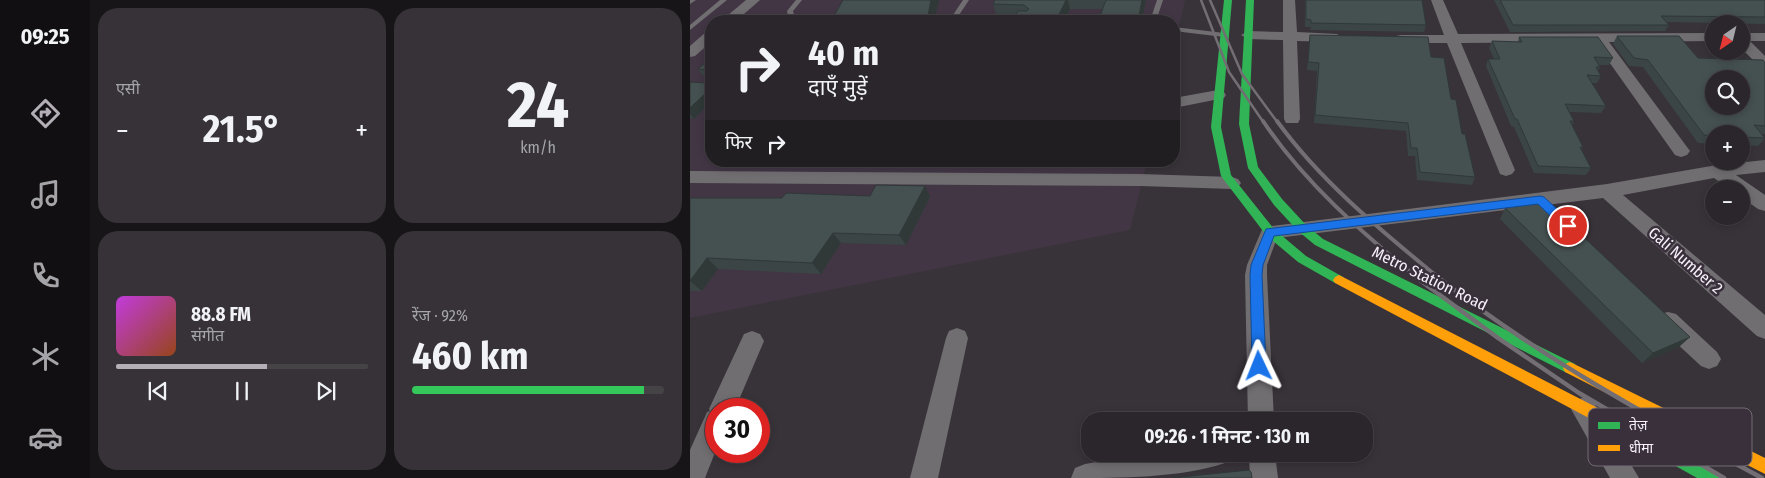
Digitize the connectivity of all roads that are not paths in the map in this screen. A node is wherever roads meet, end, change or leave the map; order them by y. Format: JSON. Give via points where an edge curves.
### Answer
{"nodes":[{"id":1,"x":724,"y":0,"type":"edge"},
{"id":2,"x":754,"y":0,"type":"edge"},
{"id":3,"x":800,"y":0,"type":"edge"},
{"id":4,"x":966,"y":0,"type":"edge"},
{"id":5,"x":1160,"y":0,"type":"edge"},
{"id":6,"x":1228,"y":0,"type":"edge"},
{"id":7,"x":1250,"y":0,"type":"edge"},
{"id":8,"x":1289,"y":0,"type":"edge"},
{"id":9,"x":1437,"y":0,"type":"edge"},
{"id":10,"x":706,"y":15,"type":"edge"},
{"id":11,"x":735,"y":15,"type":"edge"},
{"id":12,"x":791,"y":15,"type":"edge"},
{"id":13,"x":956,"y":15,"type":"edge"},
{"id":14,"x":1155,"y":15,"type":"edge"},
{"id":15,"x":705,"y":16,"type":"edge"},
{"id":16,"x":690,"y":28,"type":"edge"},
{"id":17,"x":1180,"y":30,"type":"edge"},
{"id":18,"x":1224,"y":35,"type":"junction"},
{"id":19,"x":1248,"y":36,"type":"junction"},
{"id":20,"x":1290,"y":36,"type":"junction"},
{"id":21,"x":1705,"y":37,"type":"edge"},
{"id":22,"x":1765,"y":37,"type":"edge"},
{"id":23,"x":1349,"y":38,"type":"edge"},
{"id":24,"x":1599,"y":38,"type":"junction"},
{"id":25,"x":1750,"y":38,"type":"edge"},
{"id":26,"x":1388,"y":39,"type":"edge"},
{"id":27,"x":1452,"y":39,"type":"junction"},
{"id":28,"x":705,"y":40,"type":"edge"},
{"id":29,"x":1750,"y":48,"type":"edge"},
{"id":30,"x":690,"y":53,"type":"edge"},
{"id":31,"x":1765,"y":64,"type":"edge"},
{"id":32,"x":1218,"y":95,"type":"junction"},
{"id":33,"x":1180,"y":102,"type":"edge"},
{"id":34,"x":1180,"y":104,"type":"edge"},
{"id":35,"x":1218,"y":113,"type":"junction"},
{"id":36,"x":1292,"y":119,"type":"dead end"},
{"id":37,"x":1681,"y":151,"type":"dead end"},
{"id":38,"x":1765,"y":166,"type":"edge"},
{"id":39,"x":1506,"y":170,"type":"dead end"},
{"id":40,"x":1717,"y":171,"type":"junction"},
{"id":41,"x":690,"y":177,"type":"edge"},
{"id":42,"x":1232,"y":183,"type":"junction"},
{"id":43,"x":1607,"y":191,"type":"junction"},
{"id":44,"x":1540,"y":200,"type":"junction"},
{"id":45,"x":1765,"y":204,"type":"edge"},
{"id":46,"x":1561,"y":220,"type":"edge"},
{"id":47,"x":1302,"y":228,"type":"junction"},
{"id":48,"x":1270,"y":232,"type":"junction"},
{"id":49,"x":1652,"y":306,"type":"edge"},
{"id":50,"x":1765,"y":329,"type":"edge"},
{"id":51,"x":957,"y":338,"type":"dead end"},
{"id":52,"x":752,"y":341,"type":"dead end"},
{"id":53,"x":1709,"y":359,"type":"dead end"},
{"id":54,"x":727,"y":398,"type":"edge"},
{"id":55,"x":1581,"y":406,"type":"junction"},
{"id":56,"x":1650,"y":408,"type":"edge"},
{"id":57,"x":1588,"y":410,"type":"edge"},
{"id":58,"x":1261,"y":412,"type":"edge"},
{"id":59,"x":1588,"y":417,"type":"edge"},
{"id":60,"x":705,"y":446,"type":"edge"},
{"id":61,"x":1752,"y":459,"type":"edge"},
{"id":62,"x":1181,"y":462,"type":"edge"},
{"id":63,"x":1263,"y":462,"type":"edge"},
{"id":64,"x":1618,"y":466,"type":"edge"},
{"id":65,"x":1690,"y":466,"type":"edge"},
{"id":66,"x":1765,"y":466,"type":"edge"},
{"id":67,"x":1128,"y":474,"type":"edge"},
{"id":68,"x":691,"y":478,"type":"edge"},
{"id":69,"x":924,"y":478,"type":"edge"},
{"id":70,"x":1085,"y":478,"type":"edge"},
{"id":71,"x":1264,"y":478,"type":"edge"},
{"id":72,"x":1626,"y":478,"type":"edge"},
{"id":73,"x":1712,"y":478,"type":"edge"}],
"edges":[{"from":1,"to":10,"type":"lane"},
{"from":2,"to":11,"type":"street"},
{"from":3,"to":12,"type":"lane","via":[[790,11]]},
{"from":4,"to":13,"type":"lane"},
{"from":5,"to":14,"type":"lane"},
{"from":6,"to":18,"type":"street"},
{"from":7,"to":19,"type":"street","name":"Metro Station Road"},
{"from":8,"to":20,"type":"street"},
{"from":9,"to":27,"type":"street"},
{"from":15,"to":16,"type":"lane"},
{"from":17,"to":18,"type":"lane"},
{"from":18,"to":32,"type":"street"},
{"from":19,"to":20,"type":"street"},
{"from":19,"to":47,"type":"street","name":"Metro Station Road","via":[[1244,124],[1253,168]]},
{"from":20,"to":23,"type":"street"},
{"from":20,"to":36,"type":"street"},
{"from":21,"to":24,"type":"street"},
{"from":22,"to":25,"type":"street"},
{"from":24,"to":27,"type":"street"},
{"from":24,"to":37,"type":"street"},
{"from":26,"to":27,"type":"street"},
{"from":27,"to":39,"type":"street"},
{"from":28,"to":30,"type":"street"},
{"from":29,"to":31,"type":"street"},
{"from":32,"to":33,"type":"street"},
{"from":32,"to":35,"type":"street"},
{"from":34,"to":35,"type":"street"},
{"from":35,"to":42,"type":"street","via":[[1216,127],[1226,176]]},
{"from":38,"to":40,"type":"street"},
{"from":40,"to":43,"type":"street"},
{"from":40,"to":45,"type":"street"},
{"from":41,"to":42,"type":"street"},
{"from":42,"to":48,"type":"street"},
{"from":43,"to":44,"type":"street"},
{"from":43,"to":50,"type":"street","name":"Gali Number 2"},
{"from":44,"to":46,"type":"street"},
{"from":44,"to":47,"type":"street"},
{"from":47,"to":48,"type":"street"},
{"from":47,"to":56,"type":"street","name":"Metro Station Road","via":[[1319,242]]},
{"from":48,"to":55,"type":"street","via":[[1318,268]]},
{"from":48,"to":58,"type":"street","via":[[1256,275]]},
{"from":49,"to":53,"type":"street"},
{"from":51,"to":69,"type":"street"},
{"from":52,"to":54,"type":"street"},
{"from":55,"to":57,"type":"street"},
{"from":55,"to":59,"type":"street"},
{"from":60,"to":68,"type":"street"},
{"from":61,"to":66,"type":"street","name":"Metro Station Road"},
{"from":62,"to":67,"type":"street"},
{"from":63,"to":71,"type":"street"},
{"from":64,"to":72,"type":"street"},
{"from":65,"to":73,"type":"street"},
{"from":67,"to":70,"type":"street"}]}
